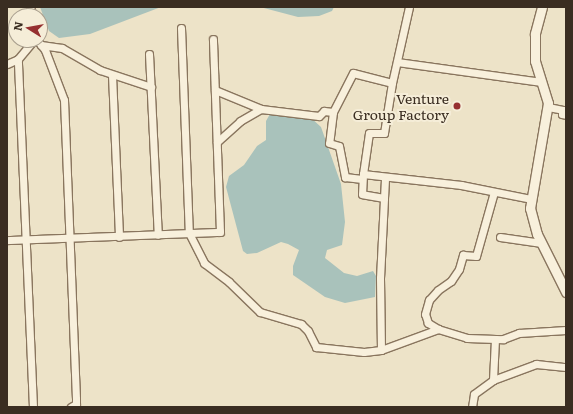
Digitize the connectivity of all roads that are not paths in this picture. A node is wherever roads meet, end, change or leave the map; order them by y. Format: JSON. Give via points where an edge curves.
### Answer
{"nodes":[{"id":1,"x":409,"y":7,"type":"edge"},
{"id":2,"x":542,"y":7,"type":"edge"},
{"id":3,"x":181,"y":28,"type":"dead end"},
{"id":4,"x":213,"y":39,"type":"dead end"},
{"id":5,"x":48,"y":45,"type":"edge"},
{"id":6,"x":27,"y":48,"type":"edge"},
{"id":7,"x":41,"y":48,"type":"edge"},
{"id":8,"x":149,"y":54,"type":"dead end"},
{"id":9,"x":18,"y":59,"type":"junction"},
{"id":10,"x":397,"y":62,"type":"junction"},
{"id":11,"x":7,"y":64,"type":"edge"},
{"id":12,"x":112,"y":75,"type":"junction"},
{"id":13,"x":542,"y":82,"type":"junction"},
{"id":14,"x":392,"y":83,"type":"junction"},
{"id":15,"x":151,"y":87,"type":"junction"},
{"id":16,"x":215,"y":90,"type":"junction"},
{"id":17,"x":548,"y":107,"type":"junction"},
{"id":18,"x":261,"y":109,"type":"junction"},
{"id":19,"x":333,"y":112,"type":"junction"},
{"id":20,"x":566,"y":115,"type":"edge"},
{"id":21,"x":217,"y":142,"type":"junction"},
{"id":22,"x":362,"y":176,"type":"junction"},
{"id":23,"x":385,"y":177,"type":"junction"},
{"id":24,"x":494,"y":192,"type":"junction"},
{"id":25,"x":384,"y":198,"type":"junction"},
{"id":26,"x":531,"y":199,"type":"junction"},
{"id":27,"x":189,"y":233,"type":"junction"},
{"id":28,"x":158,"y":235,"type":"junction"},
{"id":29,"x":119,"y":236,"type":"junction"},
{"id":30,"x":500,"y":237,"type":"dead end"},
{"id":31,"x":70,"y":238,"type":"junction"},
{"id":32,"x":7,"y":240,"type":"edge"},
{"id":33,"x":25,"y":240,"type":"junction"},
{"id":34,"x":542,"y":244,"type":"junction"},
{"id":35,"x":566,"y":292,"type":"edge"},
{"id":36,"x":438,"y":329,"type":"junction"},
{"id":37,"x":566,"y":330,"type":"edge"},
{"id":38,"x":495,"y":339,"type":"junction"},
{"id":39,"x":380,"y":350,"type":"junction"},
{"id":40,"x":566,"y":367,"type":"edge"},
{"id":41,"x":493,"y":380,"type":"junction"},
{"id":42,"x":33,"y":407,"type":"edge"},
{"id":43,"x":71,"y":407,"type":"edge"},
{"id":44,"x":472,"y":407,"type":"edge"}],
"edges":[{"from":1,"to":10,"type":"street"},
{"from":2,"to":13,"type":"street","via":[[535,34],[535,61]]},
{"from":3,"to":27,"type":"street"},
{"from":4,"to":16,"type":"street"},
{"from":5,"to":12,"type":"street","via":[[62,48],[80,61]]},
{"from":6,"to":9,"type":"street"},
{"from":7,"to":31,"type":"street","via":[[64,100]]},
{"from":8,"to":15,"type":"street"},
{"from":9,"to":11,"type":"street"},
{"from":9,"to":33,"type":"street"},
{"from":10,"to":13,"type":"street"},
{"from":10,"to":14,"type":"street"},
{"from":12,"to":15,"type":"street"},
{"from":12,"to":29,"type":"street"},
{"from":13,"to":17,"type":"street","via":[[546,90]]},
{"from":14,"to":19,"type":"street","via":[[353,73]]},
{"from":14,"to":22,"type":"street","via":[[384,132],[369,133]]},
{"from":15,"to":28,"type":"street"},
{"from":16,"to":18,"type":"street"},
{"from":16,"to":21,"type":"street"},
{"from":17,"to":20,"type":"street","via":[[563,110],[562,114]]},
{"from":17,"to":26,"type":"street"},
{"from":18,"to":19,"type":"street","via":[[319,116],[324,111]]},
{"from":18,"to":21,"type":"street","via":[[240,121]]},
{"from":19,"to":22,"type":"street","via":[[330,143],[339,146],[345,177]]},
{"from":21,"to":27,"type":"street","via":[[220,232]]},
{"from":22,"to":23,"type":"street"},
{"from":22,"to":25,"type":"street","via":[[362,194]]},
{"from":23,"to":24,"type":"street"},
{"from":23,"to":25,"type":"street"},
{"from":24,"to":26,"type":"street"},
{"from":24,"to":36,"type":"street","via":[[476,256],[463,255],[459,269],[451,281],[429,300],[426,318],[428,323]]},
{"from":25,"to":39,"type":"street"},
{"from":26,"to":34,"type":"street","via":[[530,208]]},
{"from":27,"to":28,"type":"street"},
{"from":27,"to":39,"type":"street","via":[[204,263],[225,278],[260,312],[300,324],[308,331],[316,347],[364,352]]},
{"from":28,"to":29,"type":"street"},
{"from":29,"to":31,"type":"street"},
{"from":30,"to":34,"type":"street"},
{"from":31,"to":33,"type":"street"},
{"from":31,"to":43,"type":"street","via":[[76,399],[76,404]]},
{"from":32,"to":33,"type":"street"},
{"from":33,"to":42,"type":"street"},
{"from":34,"to":35,"type":"street"},
{"from":36,"to":38,"type":"street","via":[[467,338]]},
{"from":36,"to":39,"type":"street"},
{"from":37,"to":38,"type":"street","via":[[519,333]]},
{"from":38,"to":41,"type":"street"},
{"from":40,"to":41,"type":"street","via":[[536,364]]},
{"from":41,"to":44,"type":"street","via":[[474,394]]}]}
